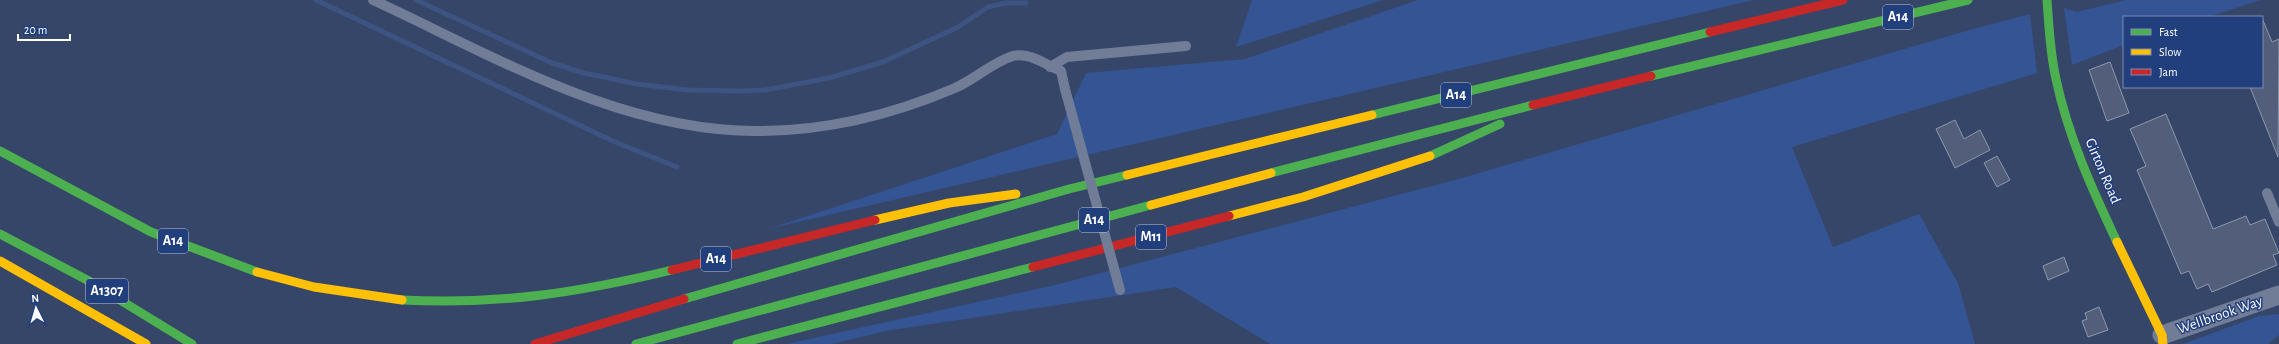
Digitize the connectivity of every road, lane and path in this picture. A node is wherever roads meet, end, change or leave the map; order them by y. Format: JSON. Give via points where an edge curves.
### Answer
{"nodes":[{"id":1,"x":373,"y":0,"type":"edge"},
{"id":2,"x":1843,"y":0,"type":"edge"},
{"id":3,"x":1968,"y":0,"type":"edge"},
{"id":4,"x":2047,"y":0,"type":"edge"},
{"id":5,"x":1186,"y":46,"type":"dead end"},
{"id":6,"x":1050,"y":67,"type":"junction"},
{"id":7,"x":1554,"y":99,"type":"junction"},
{"id":8,"x":0,"y":151,"type":"edge"},
{"id":9,"x":1069,"y":189,"type":"junction"},
{"id":10,"x":2267,"y":193,"type":"dead end"},
{"id":11,"x":2279,"y":222,"type":"edge"},
{"id":12,"x":0,"y":234,"type":"edge"},
{"id":13,"x":0,"y":261,"type":"edge"},
{"id":14,"x":1120,"y":290,"type":"dead end"},
{"id":15,"x":2279,"y":295,"type":"edge"},
{"id":16,"x":2163,"y":339,"type":"edge"},
{"id":17,"x":146,"y":344,"type":"edge"},
{"id":18,"x":192,"y":344,"type":"edge"},
{"id":19,"x":534,"y":344,"type":"edge"},
{"id":20,"x":636,"y":344,"type":"edge"},
{"id":21,"x":737,"y":344,"type":"edge"}],
"edges":[{"from":1,"to":6,"type":"lane","via":[[515,70],[595,100],[662,120],[719,130],[805,128],[887,112],[923,102],[961,85],[1013,56],[1028,55]]},
{"from":2,"to":9,"type":"main road","number":"A14"},
{"from":3,"to":7,"type":"main road","number":"A14"},
{"from":4,"to":16,"type":"main road","name":"Girton Road","via":[[2058,87],[2070,130],[2089,180]]},
{"from":5,"to":6,"type":"lane","via":[[1067,57]]},
{"from":6,"to":14,"type":"lane","bridge":true,"via":[[1061,71]]},
{"from":7,"to":20,"type":"main road","number":"A14","via":[[1220,186]]},
{"from":7,"to":21,"type":"main road","number":"M11","via":[[1426,158],[1303,197]]},
{"from":8,"to":9,"type":"main road","number":"A14","via":[[142,228],[219,260],[313,288],[408,302],[468,303],[547,295],[601,286],[908,212],[981,197]]},
{"from":9,"to":19,"type":"main road","number":"A14"},
{"from":10,"to":11,"type":"lane"},
{"from":12,"to":18,"type":"main road","number":"A1307","via":[[89,281]]},
{"from":13,"to":17,"type":"main road","number":"A1307"},
{"from":15,"to":16,"type":"street","name":"Wellbrook Way"}]}
